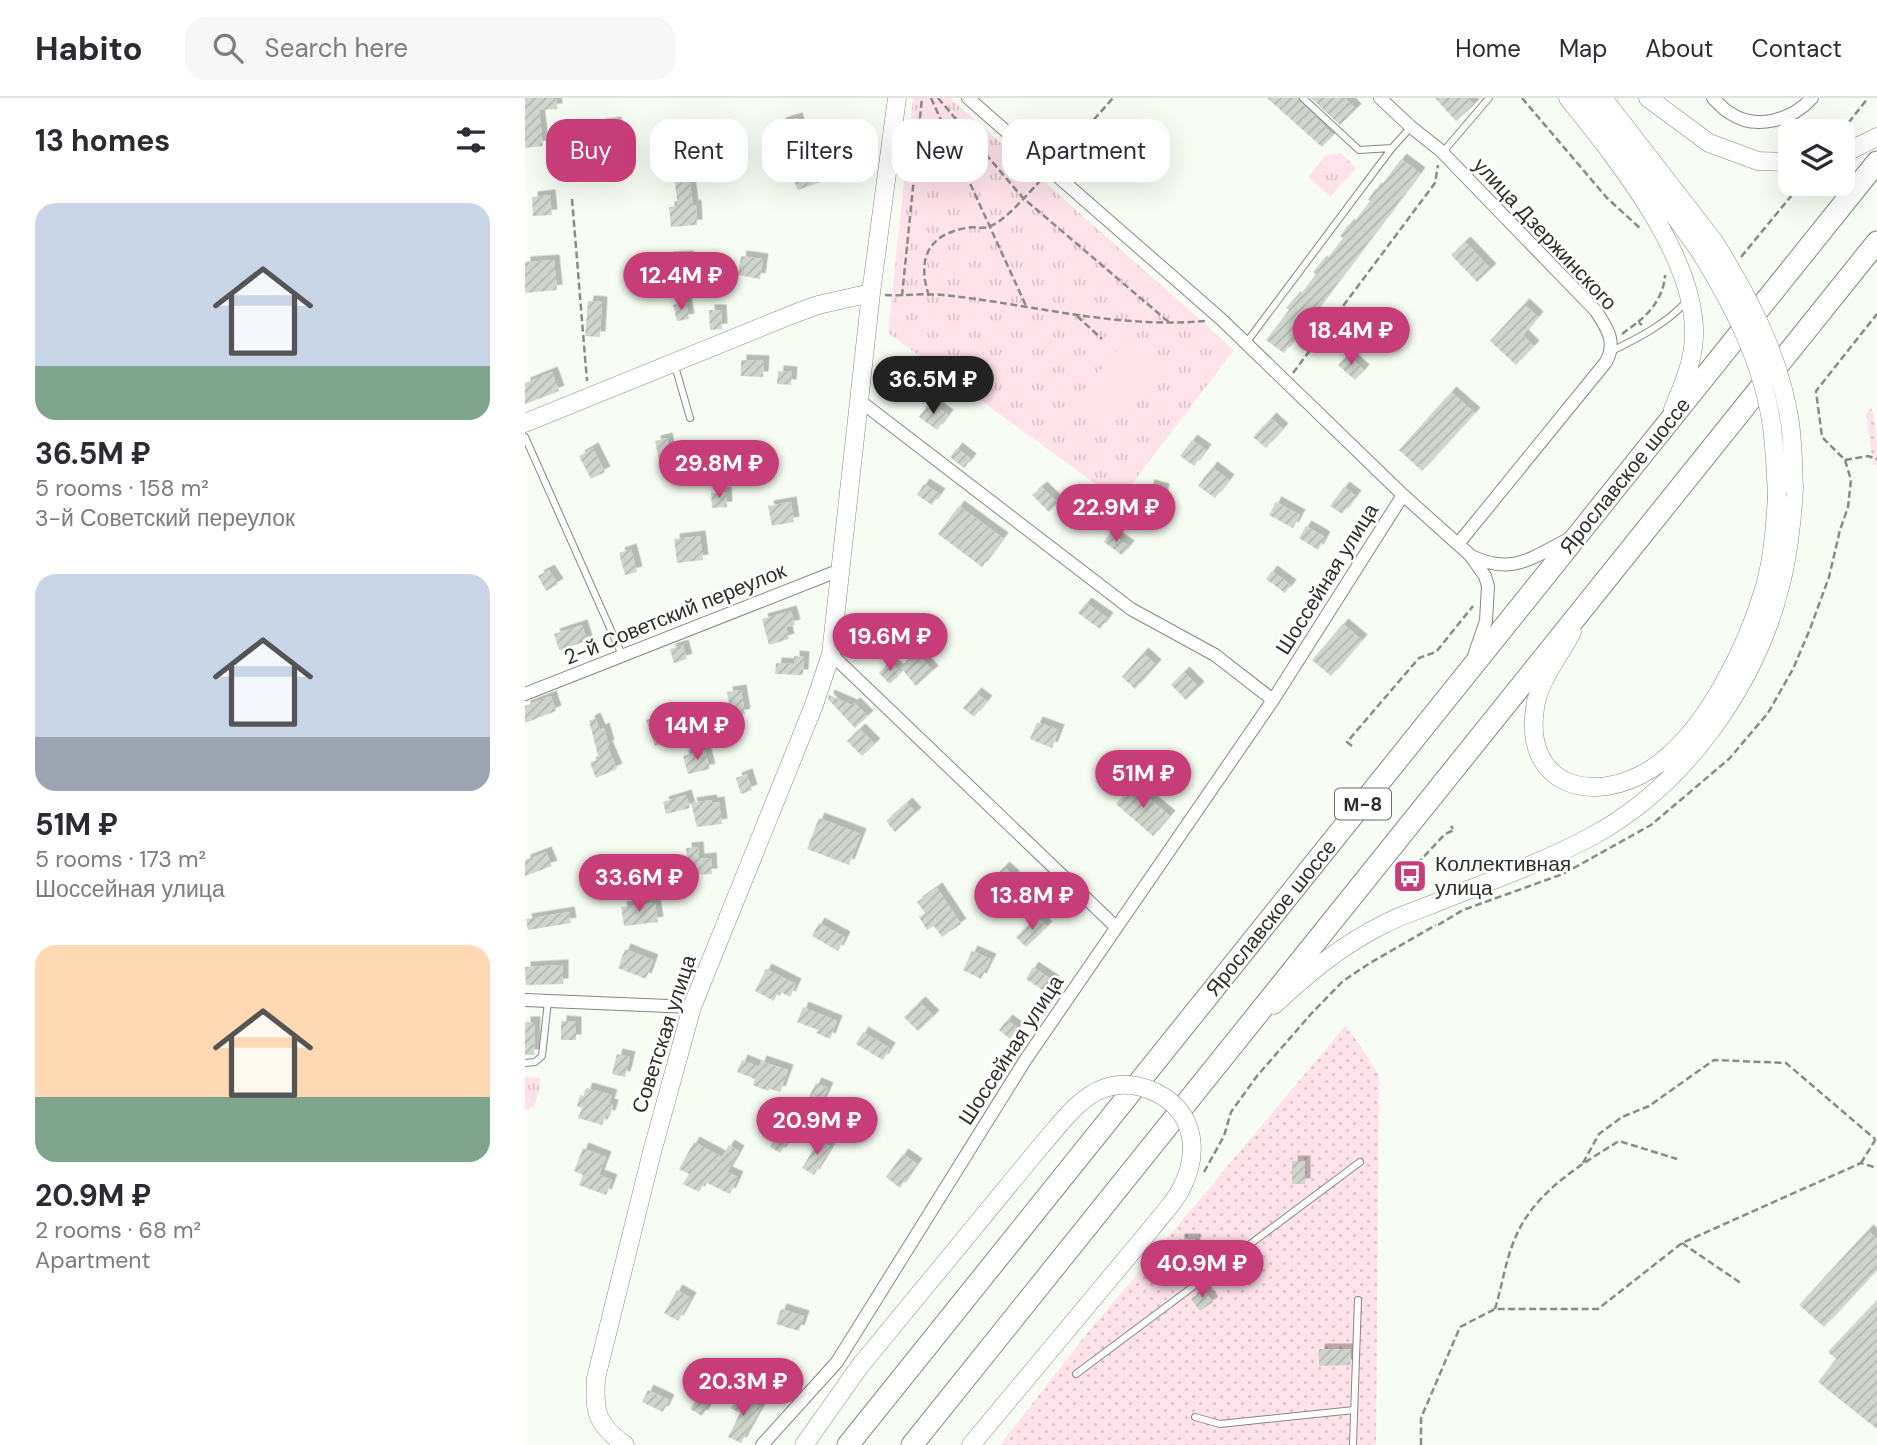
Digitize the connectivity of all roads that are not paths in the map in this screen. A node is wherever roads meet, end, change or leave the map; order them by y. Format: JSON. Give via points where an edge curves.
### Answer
{"nodes":[{"id":1,"x":897,"y":98,"type":"edge"},
{"id":2,"x":968,"y":98,"type":"edge"},
{"id":3,"x":1303,"y":98,"type":"edge"},
{"id":4,"x":1380,"y":98,"type":"edge"},
{"id":5,"x":1489,"y":98,"type":"edge"},
{"id":6,"x":1568,"y":98,"type":"edge"},
{"id":7,"x":1587,"y":98,"type":"edge"},
{"id":8,"x":1603,"y":98,"type":"edge"},
{"id":9,"x":1648,"y":98,"type":"edge"},
{"id":10,"x":1713,"y":98,"type":"edge"},
{"id":11,"x":1812,"y":98,"type":"edge"},
{"id":12,"x":1411,"y":127,"type":"junction"},
{"id":13,"x":1877,"y":137,"type":"edge"},
{"id":14,"x":1392,"y":148,"type":"junction"},
{"id":15,"x":1855,"y":148,"type":"edge"},
{"id":16,"x":1442,"y":153,"type":"junction"},
{"id":17,"x":1778,"y":162,"type":"edge"},
{"id":18,"x":1877,"y":162,"type":"edge"},
{"id":19,"x":1877,"y":242,"type":"edge"},
{"id":20,"x":1706,"y":245,"type":"junction"},
{"id":21,"x":871,"y":293,"type":"junction"},
{"id":22,"x":1690,"y":298,"type":"junction"},
{"id":23,"x":1245,"y":344,"type":"junction"},
{"id":24,"x":1612,"y":351,"type":"junction"},
{"id":25,"x":674,"y":364,"type":"junction"},
{"id":26,"x":860,"y":401,"type":"junction"},
{"id":27,"x":690,"y":418,"type":"dead end"},
{"id":28,"x":525,"y":423,"type":"edge"},
{"id":29,"x":1667,"y":424,"type":"junction"},
{"id":30,"x":525,"y":437,"type":"edge"},
{"id":31,"x":1403,"y":495,"type":"junction"},
{"id":32,"x":1578,"y":535,"type":"junction"},
{"id":33,"x":1458,"y":544,"type":"junction"},
{"id":34,"x":1469,"y":555,"type":"junction"},
{"id":35,"x":840,"y":570,"type":"junction"},
{"id":36,"x":1594,"y":594,"type":"junction"},
{"id":37,"x":831,"y":654,"type":"junction"},
{"id":38,"x":622,"y":656,"type":"junction"},
{"id":39,"x":1469,"y":671,"type":"junction"},
{"id":40,"x":525,"y":694,"type":"edge"},
{"id":41,"x":1273,"y":700,"type":"junction"},
{"id":42,"x":1116,"y":926,"type":"junction"},
{"id":43,"x":525,"y":1000,"type":"edge"},
{"id":44,"x":548,"y":1000,"type":"junction"},
{"id":45,"x":692,"y":1007,"type":"junction"},
{"id":46,"x":1234,"y":1044,"type":"junction"},
{"id":47,"x":525,"y":1063,"type":"edge"},
{"id":48,"x":1360,"y":1162,"type":"dead end"},
{"id":49,"x":1358,"y":1300,"type":"dead end"},
{"id":50,"x":1076,"y":1374,"type":"dead end"},
{"id":51,"x":1354,"y":1410,"type":"junction"},
{"id":52,"x":1195,"y":1417,"type":"dead end"},
{"id":53,"x":914,"y":1443,"type":"edge"},
{"id":54,"x":625,"y":1445,"type":"edge"},
{"id":55,"x":762,"y":1445,"type":"edge"},
{"id":56,"x":804,"y":1445,"type":"edge"},
{"id":57,"x":848,"y":1445,"type":"edge"},
{"id":58,"x":971,"y":1445,"type":"edge"},
{"id":59,"x":1353,"y":1445,"type":"edge"}],
"edges":[{"from":1,"to":21,"type":"main road","name":"Советская улица"},
{"from":2,"to":23,"type":"street"},
{"from":3,"to":14,"type":"lane","via":[[1359,150]]},
{"from":4,"to":12,"type":"street","name":"улица Дзержинского"},
{"from":5,"to":16,"type":"lane"},
{"from":6,"to":22,"type":"main road","via":[[1662,231]]},
{"from":7,"to":20,"type":"main road"},
{"from":8,"to":20,"type":"main road"},
{"from":9,"to":17,"type":"main road","via":[[1709,143],[1758,161]]},
{"from":10,"to":11,"type":"street","via":[[1730,114],[1753,122],[1778,121]]},
{"from":12,"to":14,"type":"lane"},
{"from":12,"to":16,"type":"street","name":"улица Дзержинского"},
{"from":13,"to":15,"type":"main road"},
{"from":14,"to":23,"type":"lane"},
{"from":16,"to":24,"type":"street","name":"улица Дзержинского","via":[[1596,311],[1606,326]]},
{"from":18,"to":29,"type":"highway","name":"Ярославское шоссе","number":"М-8"},
{"from":19,"to":36,"type":"highway","number":"М-8"},
{"from":20,"to":36,"type":"main road","bridge":true,"via":[[1749,341],[1772,428],[1777,497],[1765,584],[1751,627],[1694,727],[1653,768],[1627,782],[1587,789],[1556,776],[1538,750],[1533,730],[1535,705],[1544,683]]},
{"from":20,"to":46,"type":"main road","bridge":true,"via":[[1751,304],[1777,368],[1790,423],[1794,488],[1790,537],[1780,588],[1753,663],[1706,737],[1649,796],[1595,834],[1386,923],[1342,947],[1308,972]]},
{"from":21,"to":25,"type":"main road","via":[[791,314]]},
{"from":21,"to":26,"type":"main road","name":"Советская улица"},
{"from":22,"to":24,"type":"lane","via":[[1677,312]]},
{"from":22,"to":29,"type":"main road","via":[[1694,339],[1687,378]]},
{"from":23,"to":31,"type":"street"},
{"from":24,"to":33,"type":"street"},
{"from":25,"to":27,"type":"lane"},
{"from":25,"to":28,"type":"main road"},
{"from":26,"to":35,"type":"main road","name":"Советская улица"},
{"from":26,"to":41,"type":"street","via":[[1131,609],[1215,655]]},
{"from":29,"to":32,"type":"highway","name":"Ярославское шоссе","number":"М-8"},
{"from":30,"to":38,"type":"lane"},
{"from":31,"to":33,"type":"street"},
{"from":31,"to":41,"type":"street","name":"Шоссейная улица"},
{"from":32,"to":34,"type":"street","via":[[1516,564],[1488,564]]},
{"from":32,"to":39,"type":"highway","name":"Ярославское шоссе","number":"М-8"},
{"from":33,"to":34,"type":"street"},
{"from":34,"to":39,"type":"street","via":[[1485,576],[1489,598]]},
{"from":35,"to":37,"type":"main road","name":"Советская улица"},
{"from":35,"to":38,"type":"street","name":"2-й Советский переулок"},
{"from":36,"to":46,"type":"highway","number":"М-8"},
{"from":37,"to":42,"type":"street"},
{"from":37,"to":45,"type":"main road","name":"Советская улица"},
{"from":38,"to":40,"type":"street","name":"2-й Советский переулок"},
{"from":39,"to":57,"type":"highway","name":"Ярославское шоссе","number":"М-8"},
{"from":41,"to":42,"type":"street","name":"Шоссейная улица"},
{"from":42,"to":55,"type":"street","name":"Шоссейная улица","via":[[1026,1059],[837,1362]]},
{"from":43,"to":44,"type":"street"},
{"from":44,"to":45,"type":"street"},
{"from":44,"to":47,"type":"lane","via":[[542,1056]]},
{"from":45,"to":54,"type":"main road","name":"Советская улица","via":[[596,1378],[595,1406],[602,1425]]},
{"from":46,"to":53,"type":"highway","number":"М-8"},
{"from":48,"to":50,"type":"lane"},
{"from":49,"to":51,"type":"lane"},
{"from":51,"to":52,"type":"lane","via":[[1220,1424]]},
{"from":51,"to":59,"type":"lane"},
{"from":56,"to":58,"type":"main road","bridge":true,"via":[[860,1366],[1083,1100],[1104,1088],[1127,1084],[1169,1099],[1191,1132],[1189,1168],[1180,1191]]}]}
